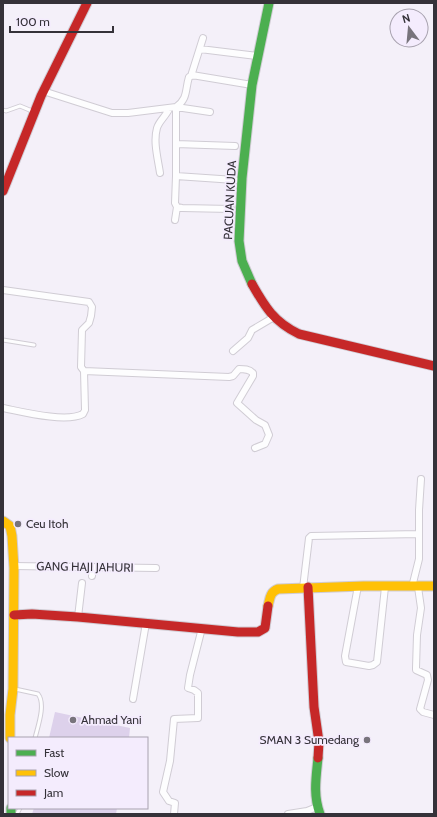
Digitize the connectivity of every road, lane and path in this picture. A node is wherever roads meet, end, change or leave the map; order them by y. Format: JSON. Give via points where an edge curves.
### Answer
{"nodes":[{"id":1,"x":87,"y":3,"type":"edge"},
{"id":2,"x":269,"y":3,"type":"edge"},
{"id":3,"x":203,"y":38,"type":"dead end"},
{"id":4,"x":200,"y":49,"type":"junction"},
{"id":5,"x":257,"y":56,"type":"junction"},
{"id":6,"x":190,"y":76,"type":"junction"},
{"id":7,"x":252,"y":84,"type":"junction"},
{"id":8,"x":43,"y":91,"type":"junction"},
{"id":9,"x":176,"y":107,"type":"junction"},
{"id":10,"x":169,"y":109,"type":"junction"},
{"id":11,"x":3,"y":110,"type":"edge"},
{"id":12,"x":34,"y":112,"type":"junction"},
{"id":13,"x":210,"y":112,"type":"dead end"},
{"id":14,"x":176,"y":144,"type":"junction"},
{"id":15,"x":235,"y":146,"type":"dead end"},
{"id":16,"x":160,"y":173,"type":"dead end"},
{"id":17,"x":176,"y":176,"type":"junction"},
{"id":18,"x":234,"y":180,"type":"dead end"},
{"id":19,"x":3,"y":191,"type":"edge"},
{"id":20,"x":177,"y":207,"type":"junction"},
{"id":21,"x":231,"y":209,"type":"dead end"},
{"id":22,"x":175,"y":220,"type":"dead end"},
{"id":23,"x":3,"y":290,"type":"edge"},
{"id":24,"x":274,"y":317,"type":"junction"},
{"id":25,"x":3,"y":340,"type":"edge"},
{"id":26,"x":34,"y":345,"type":"dead end"},
{"id":27,"x":232,"y":351,"type":"dead end"},
{"id":28,"x":434,"y":366,"type":"edge"},
{"id":29,"x":84,"y":371,"type":"junction"},
{"id":30,"x":3,"y":408,"type":"edge"},
{"id":31,"x":255,"y":448,"type":"dead end"},
{"id":32,"x":421,"y":479,"type":"dead end"},
{"id":33,"x":3,"y":521,"type":"edge"},
{"id":34,"x":419,"y":534,"type":"junction"},
{"id":35,"x":13,"y":566,"type":"junction"},
{"id":36,"x":93,"y":566,"type":"junction"},
{"id":37,"x":156,"y":568,"type":"dead end"},
{"id":38,"x":92,"y":576,"type":"dead end"},
{"id":39,"x":82,"y":583,"type":"dead end"},
{"id":40,"x":358,"y":586,"type":"junction"},
{"id":41,"x":434,"y":586,"type":"edge"},
{"id":42,"x":385,"y":587,"type":"junction"},
{"id":43,"x":415,"y":587,"type":"junction"},
{"id":44,"x":305,"y":588,"type":"junction"},
{"id":45,"x":14,"y":615,"type":"junction"},
{"id":46,"x":78,"y":617,"type":"junction"},
{"id":47,"x":146,"y":623,"type":"junction"},
{"id":48,"x":202,"y":628,"type":"junction"},
{"id":49,"x":13,"y":689,"type":"junction"},
{"id":50,"x":133,"y":698,"type":"dead end"},
{"id":51,"x":434,"y":715,"type":"edge"},
{"id":52,"x":10,"y":737,"type":"edge"},
{"id":53,"x":35,"y":737,"type":"edge"},
{"id":54,"x":318,"y":811,"type":"edge"},
{"id":55,"x":174,"y":814,"type":"edge"},
{"id":56,"x":288,"y":814,"type":"edge"}],
"edges":[{"from":1,"to":8,"type":"street"},
{"from":2,"to":5,"type":"street","name":"PACUAN KUDA"},
{"from":3,"to":4,"type":"street"},
{"from":4,"to":5,"type":"street"},
{"from":4,"to":6,"type":"street"},
{"from":5,"to":7,"type":"street","name":"PACUAN KUDA"},
{"from":6,"to":7,"type":"street"},
{"from":6,"to":9,"type":"street","via":[[184,100]]},
{"from":7,"to":24,"type":"street","name":"PACUAN KUDA","via":[[242,178],[239,241],[248,277]]},
{"from":8,"to":10,"type":"street","via":[[112,113]]},
{"from":8,"to":12,"type":"street"},
{"from":9,"to":10,"type":"street"},
{"from":9,"to":13,"type":"street"},
{"from":9,"to":14,"type":"street"},
{"from":10,"to":16,"type":"street","via":[[157,129],[156,145]]},
{"from":11,"to":12,"type":"lane","via":[[20,106]]},
{"from":12,"to":19,"type":"street"},
{"from":14,"to":15,"type":"street"},
{"from":14,"to":17,"type":"street"},
{"from":17,"to":18,"type":"street"},
{"from":17,"to":20,"type":"street"},
{"from":20,"to":21,"type":"street"},
{"from":20,"to":22,"type":"street"},
{"from":23,"to":29,"type":"street","via":[[89,302],[92,307],[91,319],[82,330]]},
{"from":24,"to":27,"type":"street","via":[[252,330],[248,338]]},
{"from":24,"to":28,"type":"street","name":"PACUAN KUDA","via":[[288,329],[299,334]]},
{"from":25,"to":26,"type":"lane"},
{"from":29,"to":30,"type":"street","via":[[85,410],[80,416],[41,415]]},
{"from":29,"to":31,"type":"street","via":[[229,377],[239,369],[249,370],[253,372],[252,376],[237,403],[267,427],[265,444]]},
{"from":32,"to":34,"type":"street"},
{"from":33,"to":35,"type":"street","via":[[10,526]]},
{"from":34,"to":43,"type":"street"},
{"from":34,"to":44,"type":"street","via":[[311,536]]},
{"from":35,"to":36,"type":"street","name":"GANG HAJI JAHURI"},
{"from":35,"to":45,"type":"street"},
{"from":36,"to":37,"type":"street","name":"GANG HAJI JAHURI"},
{"from":36,"to":38,"type":"street"},
{"from":39,"to":46,"type":"street"},
{"from":40,"to":42,"type":"street"},
{"from":40,"to":42,"type":"street","via":[[345,660],[369,666],[377,662]]},
{"from":40,"to":44,"type":"street"},
{"from":41,"to":43,"type":"street"},
{"from":42,"to":43,"type":"street"},
{"from":43,"to":51,"type":"street","via":[[421,608],[416,670],[427,675],[428,680],[420,709]]},
{"from":44,"to":48,"type":"street","via":[[273,591],[270,595],[267,623],[262,631],[238,632]]},
{"from":44,"to":54,"type":"street","via":[[319,752],[314,792]]},
{"from":45,"to":46,"type":"street"},
{"from":45,"to":49,"type":"street"},
{"from":46,"to":47,"type":"street"},
{"from":47,"to":48,"type":"street"},
{"from":47,"to":50,"type":"street"},
{"from":48,"to":55,"type":"street","via":[[188,688],[198,693],[198,718],[174,719],[170,761],[163,792],[169,801],[175,803]]},
{"from":49,"to":52,"type":"street"},
{"from":49,"to":53,"type":"lane","via":[[40,696],[42,704]]},
{"from":54,"to":56,"type":"street"}]}
